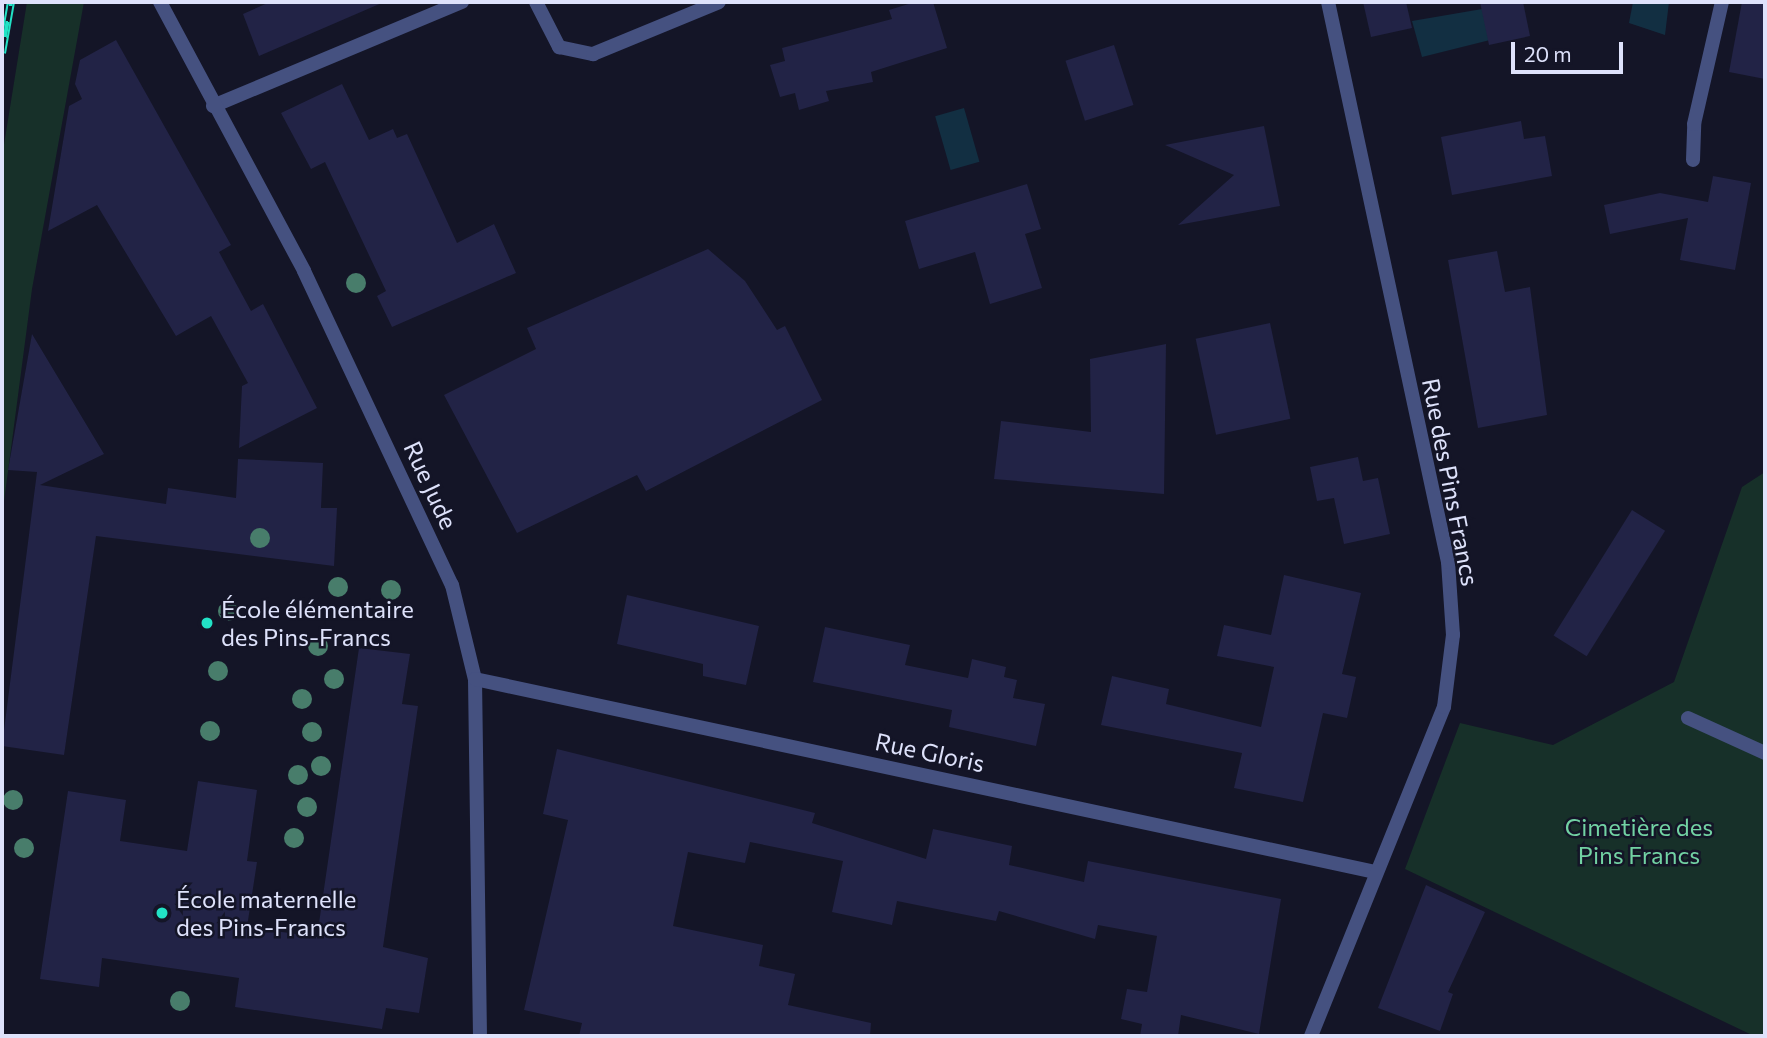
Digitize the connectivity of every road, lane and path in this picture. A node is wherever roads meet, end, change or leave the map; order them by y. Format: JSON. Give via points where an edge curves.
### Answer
{"nodes":[{"id":1,"x":160,"y":2,"type":"edge"},
{"id":2,"x":462,"y":2,"type":"edge"},
{"id":3,"x":537,"y":2,"type":"edge"},
{"id":4,"x":719,"y":2,"type":"edge"},
{"id":5,"x":1328,"y":2,"type":"edge"},
{"id":6,"x":1722,"y":2,"type":"edge"},
{"id":7,"x":214,"y":106,"type":"junction"},
{"id":8,"x":1693,"y":160,"type":"dead end"},
{"id":9,"x":475,"y":679,"type":"junction"},
{"id":10,"x":1688,"y":718,"type":"dead end"},
{"id":11,"x":1765,"y":753,"type":"edge"},
{"id":12,"x":1375,"y":872,"type":"junction"},
{"id":13,"x":480,"y":1036,"type":"edge"},
{"id":14,"x":1311,"y":1036,"type":"edge"}],
"edges":[{"from":1,"to":7,"type":"street","name":"Rue Jude"},
{"from":2,"to":7,"type":"street"},
{"from":3,"to":4,"type":"street","via":[[559,47],[593,54]]},
{"from":5,"to":12,"type":"street","name":"Rue des Pins Francs","via":[[1448,562],[1453,635],[1444,707]]},
{"from":6,"to":8,"type":"street","via":[[1694,124]]},
{"from":7,"to":9,"type":"street","name":"Rue Jude","via":[[304,271],[419,509],[453,585]]},
{"from":9,"to":12,"type":"street","name":"Rue Gloris"},
{"from":9,"to":13,"type":"street","name":"Rue Jude"},
{"from":10,"to":11,"type":"street"},
{"from":12,"to":14,"type":"street","name":"Rue des Pins Francs"}]}
